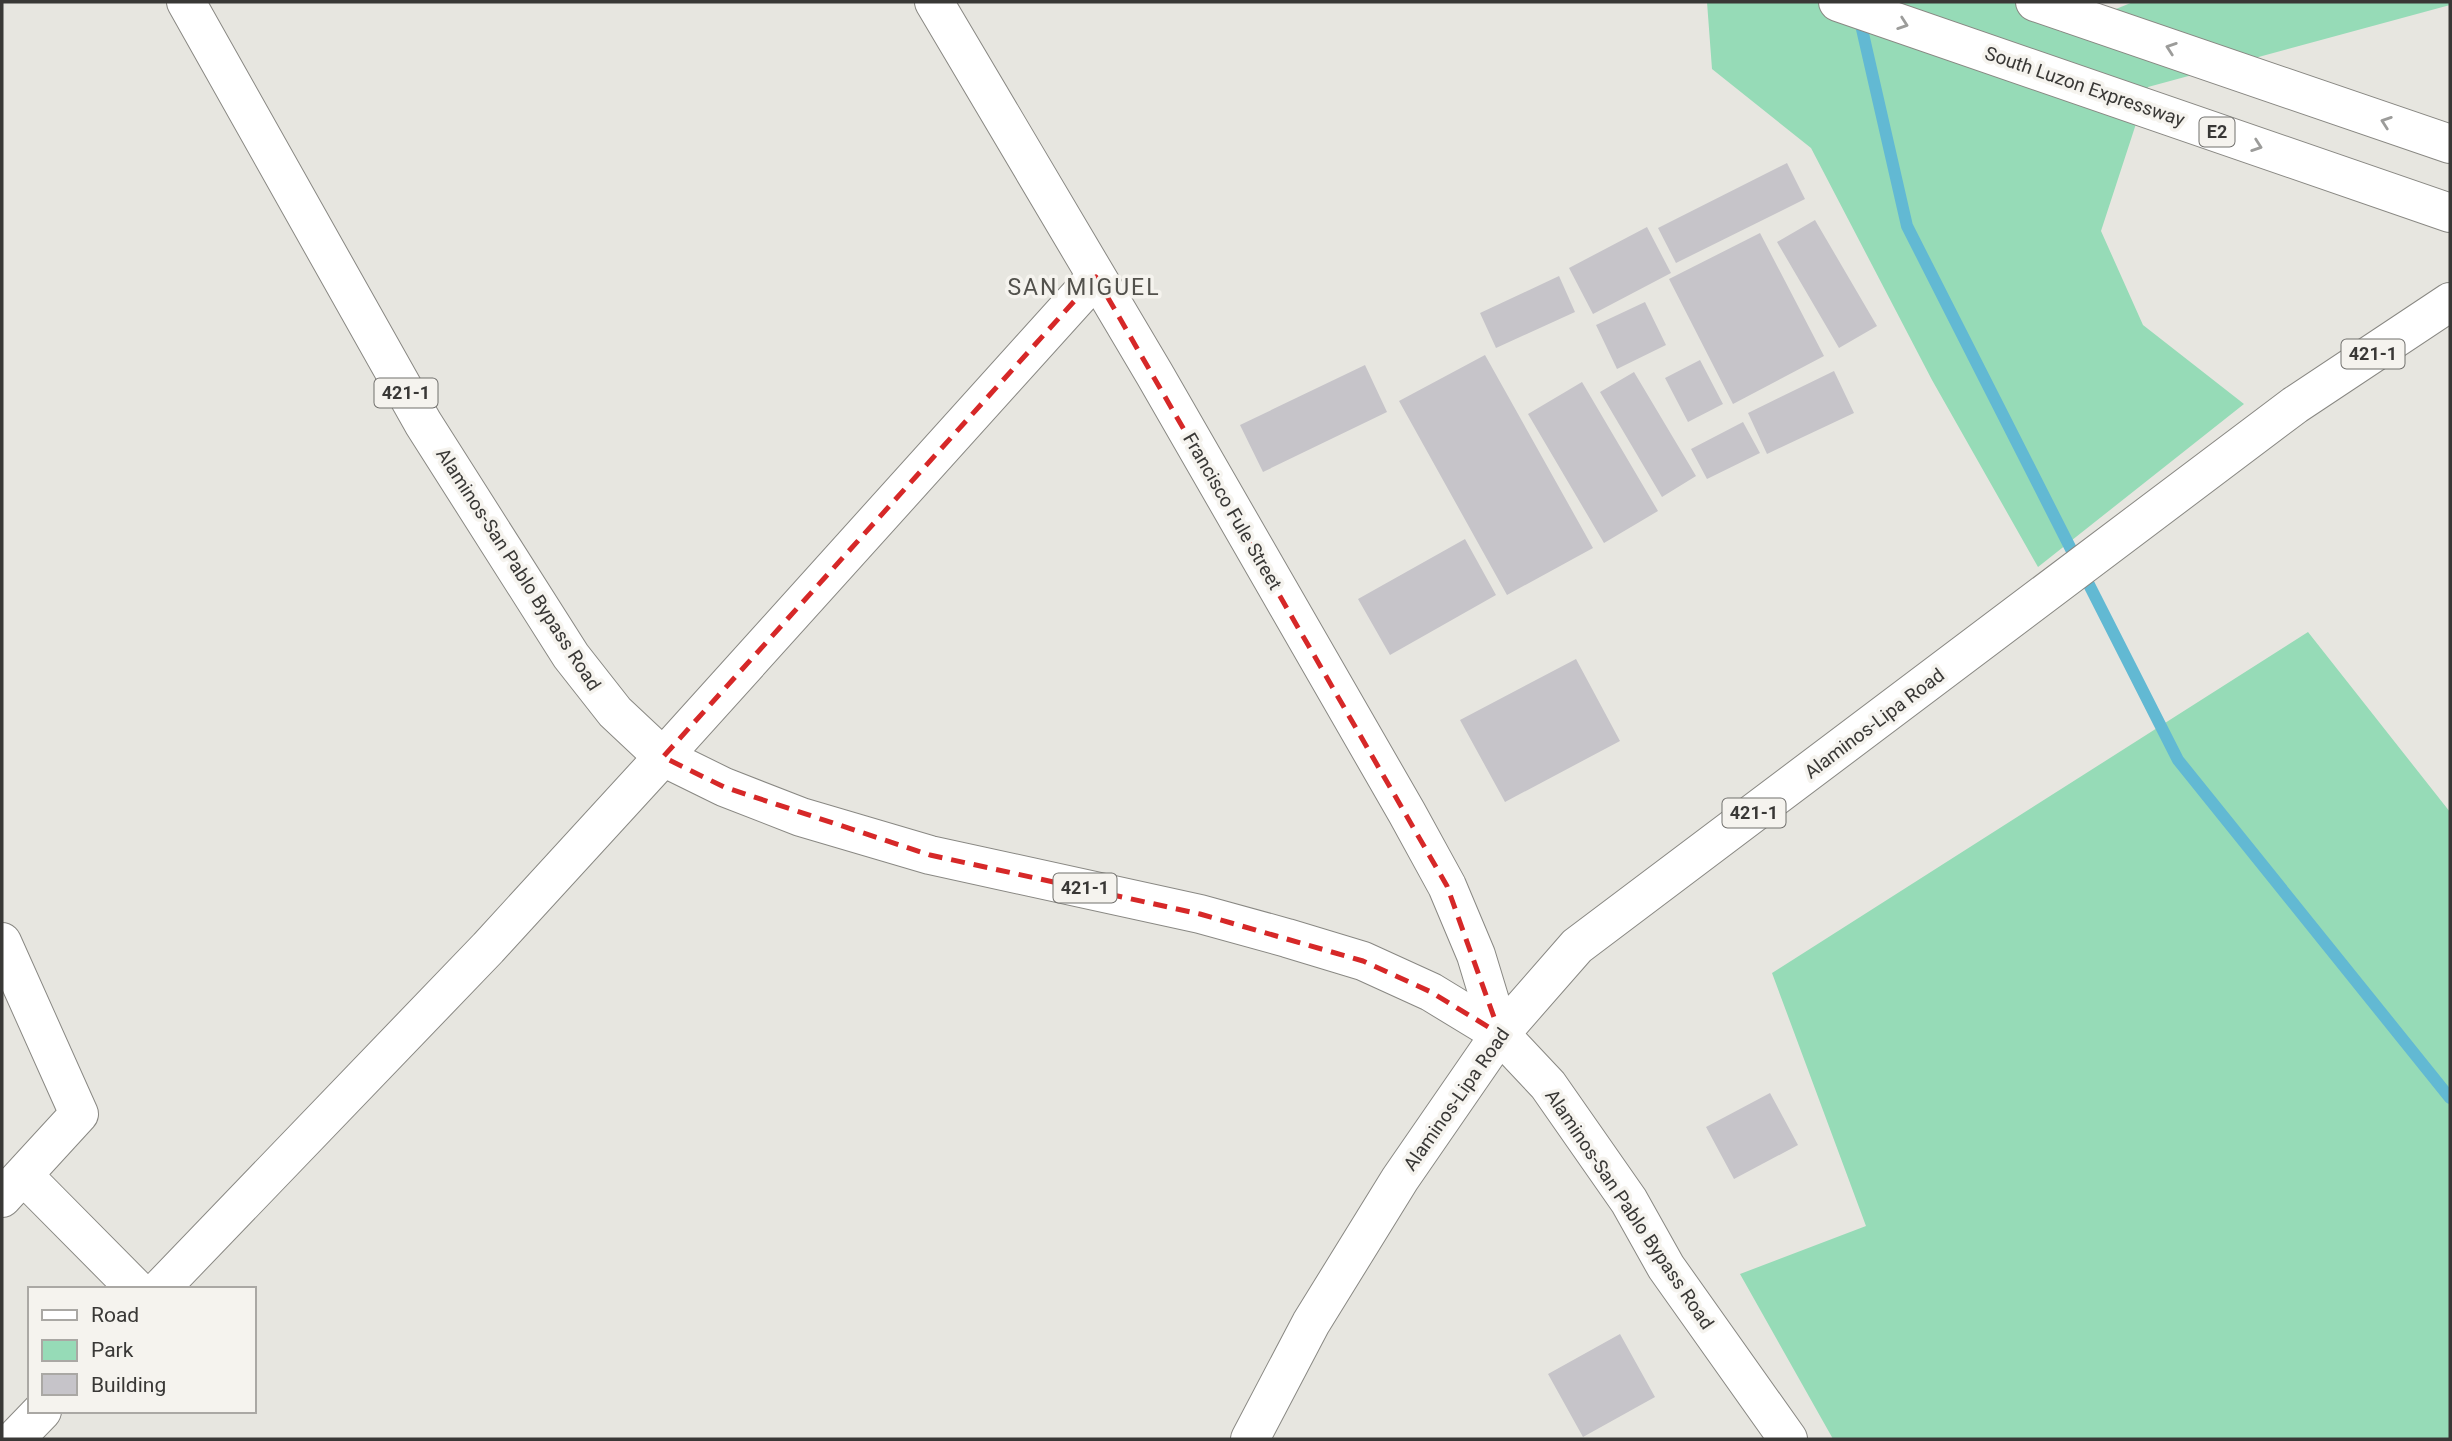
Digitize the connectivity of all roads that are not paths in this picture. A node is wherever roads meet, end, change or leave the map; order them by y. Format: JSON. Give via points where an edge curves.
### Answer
{"nodes":[{"id":1,"x":186,"y":2,"type":"edge"},
{"id":2,"x":934,"y":2,"type":"edge"},
{"id":3,"x":1838,"y":2,"type":"edge"},
{"id":4,"x":2035,"y":2,"type":"edge"},
{"id":5,"x":2450,"y":144,"type":"edge"},
{"id":6,"x":2439,"y":209,"type":"edge"},
{"id":7,"x":1096,"y":277,"type":"junction"},
{"id":8,"x":2450,"y":302,"type":"edge"},
{"id":9,"x":663,"y":757,"type":"junction"},
{"id":10,"x":2,"y":942,"type":"edge"},
{"id":11,"x":1500,"y":1034,"type":"junction"},
{"id":12,"x":12,"y":1186,"type":"edge"},
{"id":13,"x":134,"y":1287,"type":"edge"},
{"id":14,"x":162,"y":1287,"type":"edge"},
{"id":15,"x":40,"y":1413,"type":"edge"},
{"id":16,"x":15,"y":1439,"type":"edge"},
{"id":17,"x":1250,"y":1439,"type":"edge"},
{"id":18,"x":1788,"y":1439,"type":"edge"}],
"edges":[{"from":1,"to":9,"type":"main road","name":"Alaminos-San Pablo Bypass Road","number":"421-1","via":[[423,423],[572,656],[615,712]]},
{"from":2,"to":7,"type":"main road","name":"Francisco Fule Street"},
{"from":3,"to":6,"type":"main road","name":"South Luzon Expressway","number":"E2","one_way":true},
{"from":5,"to":4,"type":"main road","one_way":true},
{"from":7,"to":9,"type":"main road"},
{"from":7,"to":11,"type":"main road","name":"Francisco Fule Street","via":[[1447,886],[1476,956]]},
{"from":8,"to":11,"type":"main road","name":"Alaminos-Lipa Road","number":"421-1","via":[[2295,405],[1577,946]]},
{"from":9,"to":11,"type":"main road","name":"Alaminos-San Pablo Bypass Road","number":"421-1","via":[[802,817],[930,855],[1200,914],[1363,961],[1431,992]]},
{"from":9,"to":14,"type":"main road","via":[[488,948]]},
{"from":10,"to":12,"type":"main road","via":[[79,1114]]},
{"from":11,"to":17,"type":"main road","name":"Alaminos-Lipa Road","number":"421-1","via":[[1331,1289]]},
{"from":11,"to":18,"type":"main road","name":"Alaminos-San Pablo Bypass Road","via":[[1548,1085],[1583,1133],[1666,1267]]},
{"from":12,"to":13,"type":"main road"},
{"from":15,"to":16,"type":"main road"}]}
